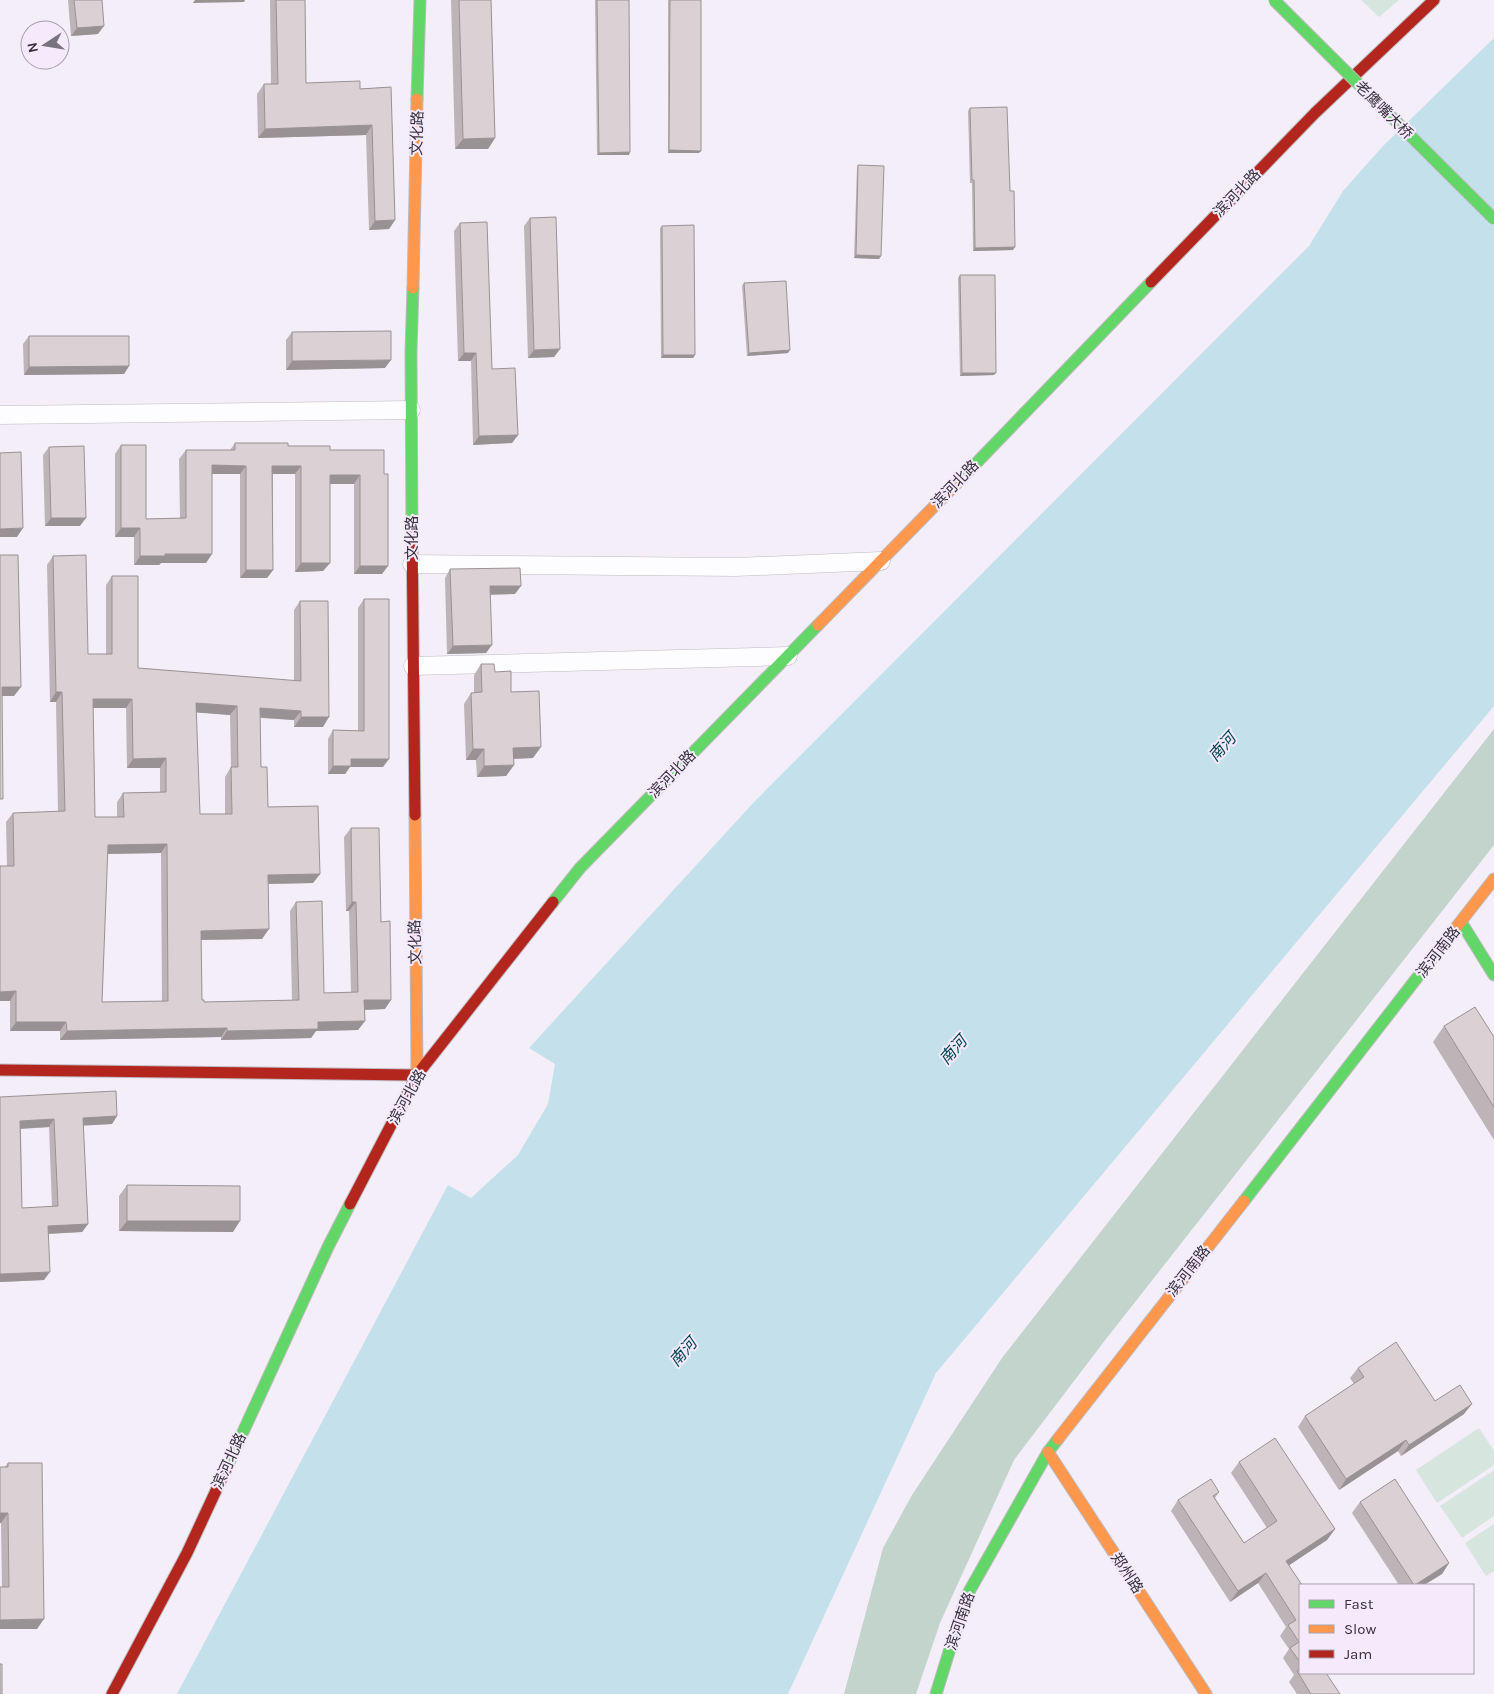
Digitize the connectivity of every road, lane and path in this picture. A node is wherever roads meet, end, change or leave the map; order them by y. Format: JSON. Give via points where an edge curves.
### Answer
{"nodes":[{"id":1,"x":420,"y":0,"type":"edge"},
{"id":2,"x":1274,"y":0,"type":"edge"},
{"id":3,"x":1434,"y":0,"type":"edge"},
{"id":4,"x":1357,"y":62,"type":"dead end"},
{"id":5,"x":1371,"y":75,"type":"dead end"},
{"id":6,"x":1494,"y":219,"type":"edge"},
{"id":7,"x":411,"y":410,"type":"junction"},
{"id":8,"x":0,"y":414,"type":"edge"},
{"id":9,"x":881,"y":561,"type":"junction"},
{"id":10,"x":412,"y":564,"type":"junction"},
{"id":11,"x":788,"y":656,"type":"junction"},
{"id":12,"x":412,"y":666,"type":"junction"},
{"id":13,"x":1494,"y":880,"type":"edge"},
{"id":14,"x":1461,"y":922,"type":"junction"},
{"id":15,"x":1494,"y":975,"type":"edge"},
{"id":16,"x":0,"y":1070,"type":"edge"},
{"id":17,"x":416,"y":1075,"type":"junction"},
{"id":18,"x":1048,"y":1452,"type":"junction"},
{"id":19,"x":112,"y":1694,"type":"edge"},
{"id":20,"x":936,"y":1694,"type":"edge"},
{"id":21,"x":1205,"y":1694,"type":"edge"}],
"edges":[{"from":1,"to":7,"type":"street","name":"文化路"},
{"from":2,"to":6,"type":"street","name":"老鹰嘴大桥","bridge":true},
{"from":3,"to":9,"type":"street","name":"滨河北路","via":[[1315,113]]},
{"from":4,"to":5,"type":"street","name":"老鹰嘴大桥"},
{"from":7,"to":8,"type":"street"},
{"from":7,"to":10,"type":"street","name":"文化路"},
{"from":9,"to":10,"type":"street","via":[[736,567]]},
{"from":9,"to":11,"type":"street","name":"滨河北路"},
{"from":10,"to":12,"type":"street","name":"文化路"},
{"from":11,"to":12,"type":"street"},
{"from":11,"to":17,"type":"street","name":"滨河北路","via":[[580,868]]},
{"from":12,"to":17,"type":"street","name":"文化路"},
{"from":13,"to":14,"type":"street","name":"滨河南路"},
{"from":14,"to":15,"type":"street"},
{"from":14,"to":18,"type":"street","name":"滨河南路"},
{"from":16,"to":17,"type":"street"},
{"from":17,"to":19,"type":"street","name":"滨河北路","via":[[328,1247],[187,1553]]},
{"from":18,"to":20,"type":"street","name":"滨河南路","via":[[966,1597]]},
{"from":18,"to":21,"type":"street","name":"郑州路"}]}
